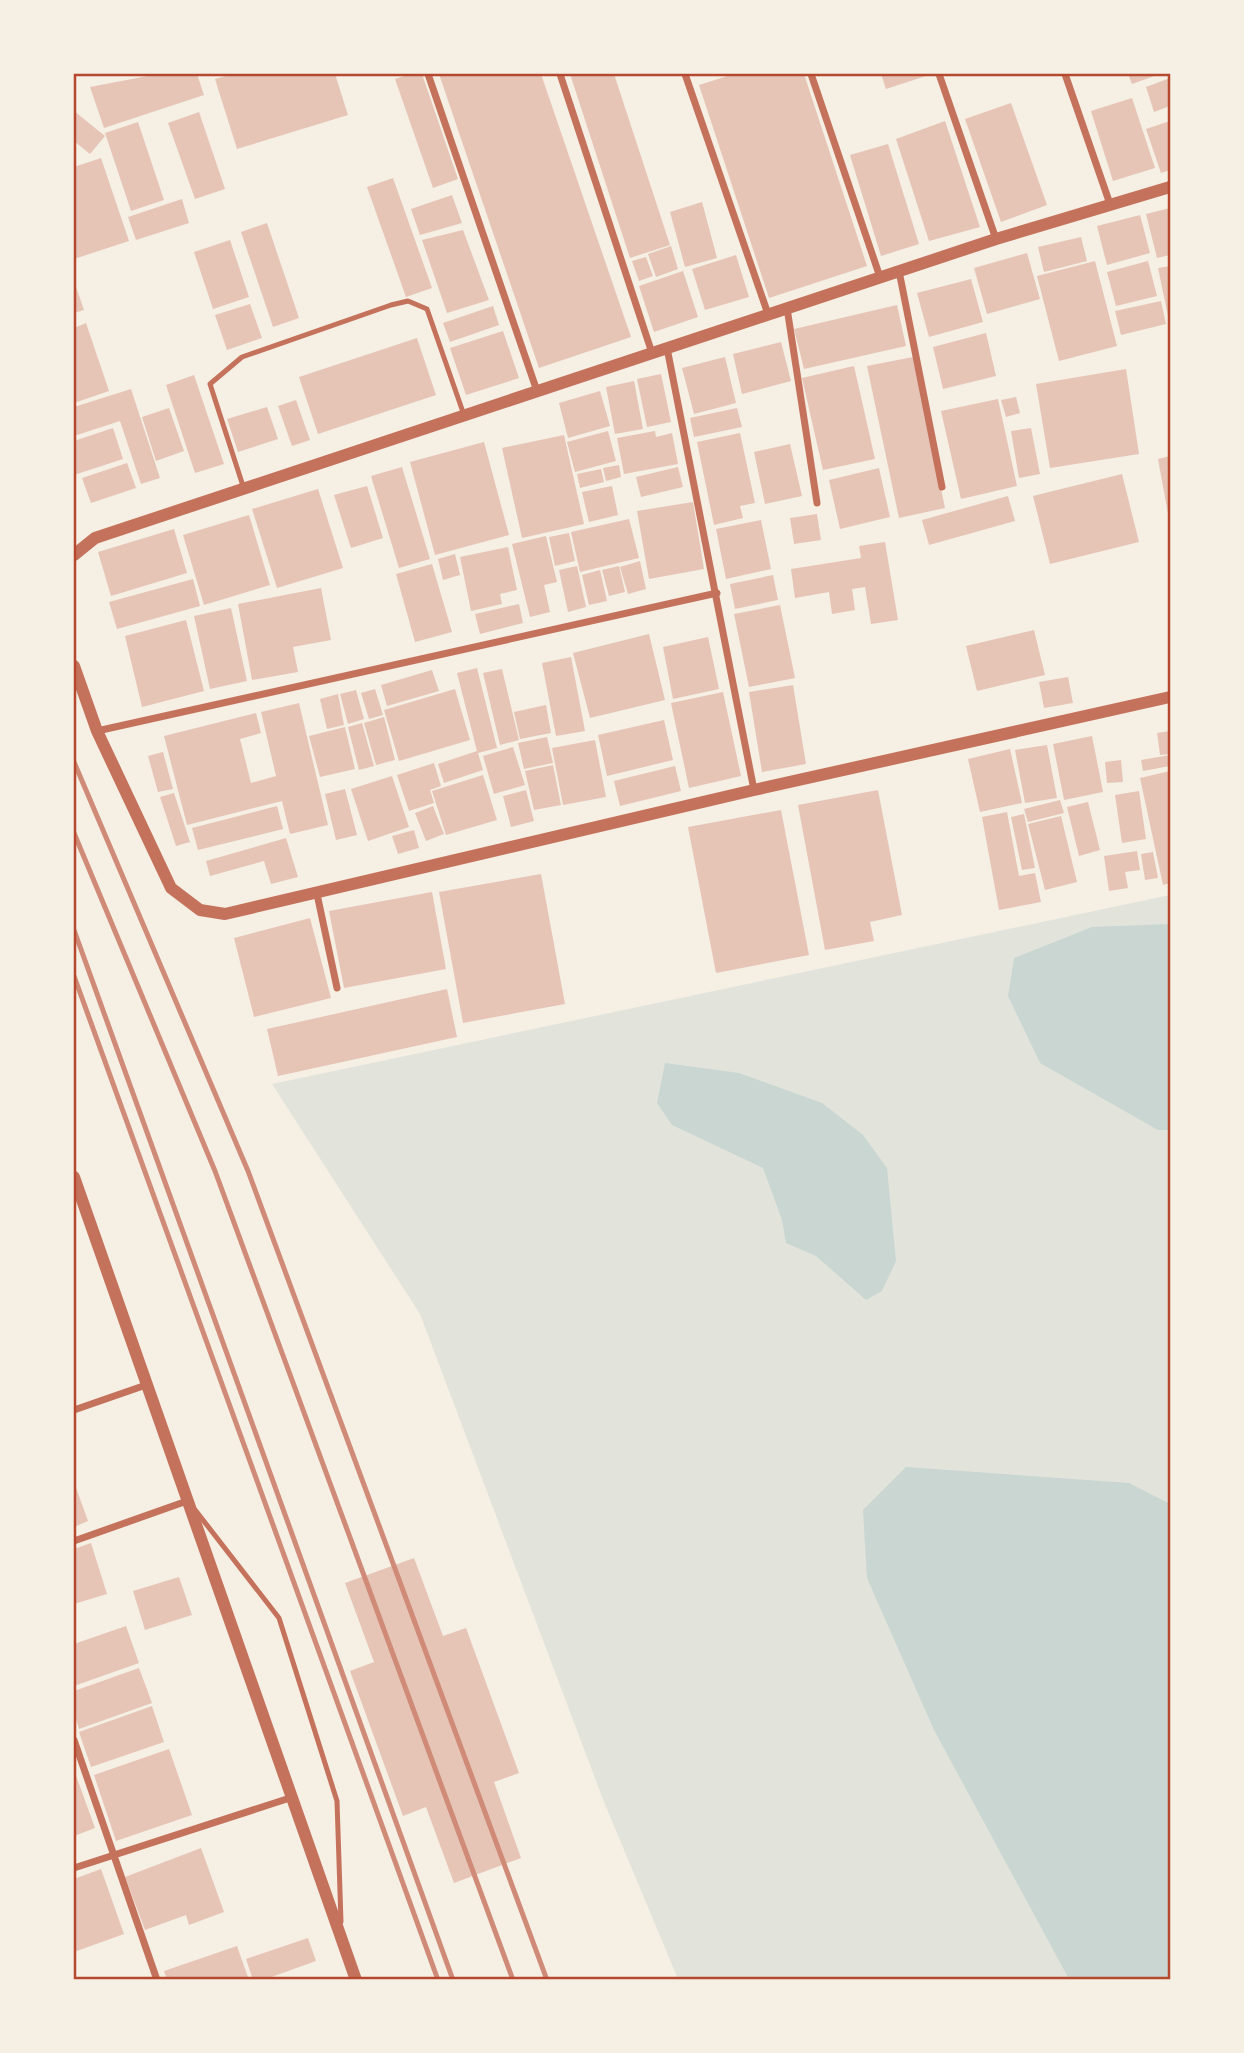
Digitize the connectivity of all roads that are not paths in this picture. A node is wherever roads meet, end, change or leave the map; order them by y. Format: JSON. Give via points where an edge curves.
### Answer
{"nodes":[{"id":1,"x":428,"y":74,"type":"edge"},
{"id":2,"x":560,"y":74,"type":"edge"},
{"id":3,"x":685,"y":74,"type":"edge"},
{"id":4,"x":811,"y":74,"type":"edge"},
{"id":5,"x":939,"y":74,"type":"edge"},
{"id":6,"x":1065,"y":74,"type":"edge"},
{"id":7,"x":1171,"y":187,"type":"edge"},
{"id":8,"x":1110,"y":204,"type":"junction"},
{"id":9,"x":996,"y":239,"type":"junction"},
{"id":10,"x":899,"y":271,"type":"junction"},
{"id":11,"x":880,"y":277,"type":"junction"},
{"id":12,"x":787,"y":308,"type":"junction"},
{"id":13,"x":768,"y":314,"type":"junction"},
{"id":14,"x":667,"y":348,"type":"junction"},
{"id":15,"x":652,"y":353,"type":"junction"},
{"id":16,"x":537,"y":391,"type":"junction"},
{"id":17,"x":464,"y":415,"type":"junction"},
{"id":18,"x":942,"y":487,"type":"dead end"},
{"id":19,"x":244,"y":489,"type":"junction"},
{"id":20,"x":817,"y":503,"type":"dead end"},
{"id":21,"x":74,"y":555,"type":"edge"},
{"id":22,"x":717,"y":593,"type":"junction"},
{"id":23,"x":74,"y":666,"type":"edge"},
{"id":24,"x":1171,"y":697,"type":"edge"},
{"id":25,"x":97,"y":731,"type":"junction"},
{"id":26,"x":754,"y":790,"type":"junction"},
{"id":27,"x":317,"y":894,"type":"junction"},
{"id":28,"x":337,"y":988,"type":"dead end"},
{"id":29,"x":74,"y":1177,"type":"edge"},
{"id":30,"x":146,"y":1385,"type":"junction"},
{"id":31,"x":74,"y":1410,"type":"edge"},
{"id":32,"x":187,"y":1501,"type":"junction"},
{"id":33,"x":74,"y":1541,"type":"edge"},
{"id":34,"x":74,"y":1740,"type":"edge"},
{"id":35,"x":294,"y":1797,"type":"junction"},
{"id":36,"x":112,"y":1853,"type":"junction"},
{"id":37,"x":74,"y":1868,"type":"edge"},
{"id":38,"x":341,"y":1931,"type":"junction"},
{"id":39,"x":157,"y":1979,"type":"edge"},
{"id":40,"x":356,"y":1979,"type":"edge"}],
"edges":[{"from":1,"to":16,"type":"street"},
{"from":2,"to":15,"type":"street"},
{"from":3,"to":13,"type":"street"},
{"from":4,"to":11,"type":"street"},
{"from":5,"to":9,"type":"street"},
{"from":6,"to":8,"type":"street"},
{"from":7,"to":8,"type":"street"},
{"from":8,"to":9,"type":"street"},
{"from":9,"to":10,"type":"street"},
{"from":10,"to":11,"type":"street"},
{"from":10,"to":18,"type":"street"},
{"from":11,"to":12,"type":"street"},
{"from":12,"to":13,"type":"street"},
{"from":12,"to":20,"type":"street"},
{"from":13,"to":14,"type":"street"},
{"from":14,"to":15,"type":"street"},
{"from":14,"to":22,"type":"street"},
{"from":15,"to":16,"type":"street"},
{"from":16,"to":17,"type":"street"},
{"from":17,"to":19,"type":"street"},
{"from":17,"to":19,"type":"lane","via":[[427,309],[408,301],[380,309],[242,357],[211,384]]},
{"from":19,"to":21,"type":"street","via":[[95,538]]},
{"from":22,"to":25,"type":"street"},
{"from":22,"to":26,"type":"street"},
{"from":23,"to":25,"type":"street"},
{"from":24,"to":26,"type":"street"},
{"from":25,"to":27,"type":"street","via":[[171,888],[181,898],[200,910],[225,914]]},
{"from":26,"to":27,"type":"street"},
{"from":27,"to":28,"type":"street"},
{"from":29,"to":30,"type":"street"},
{"from":30,"to":31,"type":"street"},
{"from":30,"to":32,"type":"street"},
{"from":32,"to":33,"type":"street"},
{"from":32,"to":35,"type":"street"},
{"from":32,"to":38,"type":"lane","via":[[279,1618],[337,1801]]},
{"from":34,"to":36,"type":"street"},
{"from":35,"to":36,"type":"street"},
{"from":35,"to":38,"type":"street"},
{"from":36,"to":37,"type":"street"},
{"from":36,"to":39,"type":"street"},
{"from":38,"to":40,"type":"street"}]}
